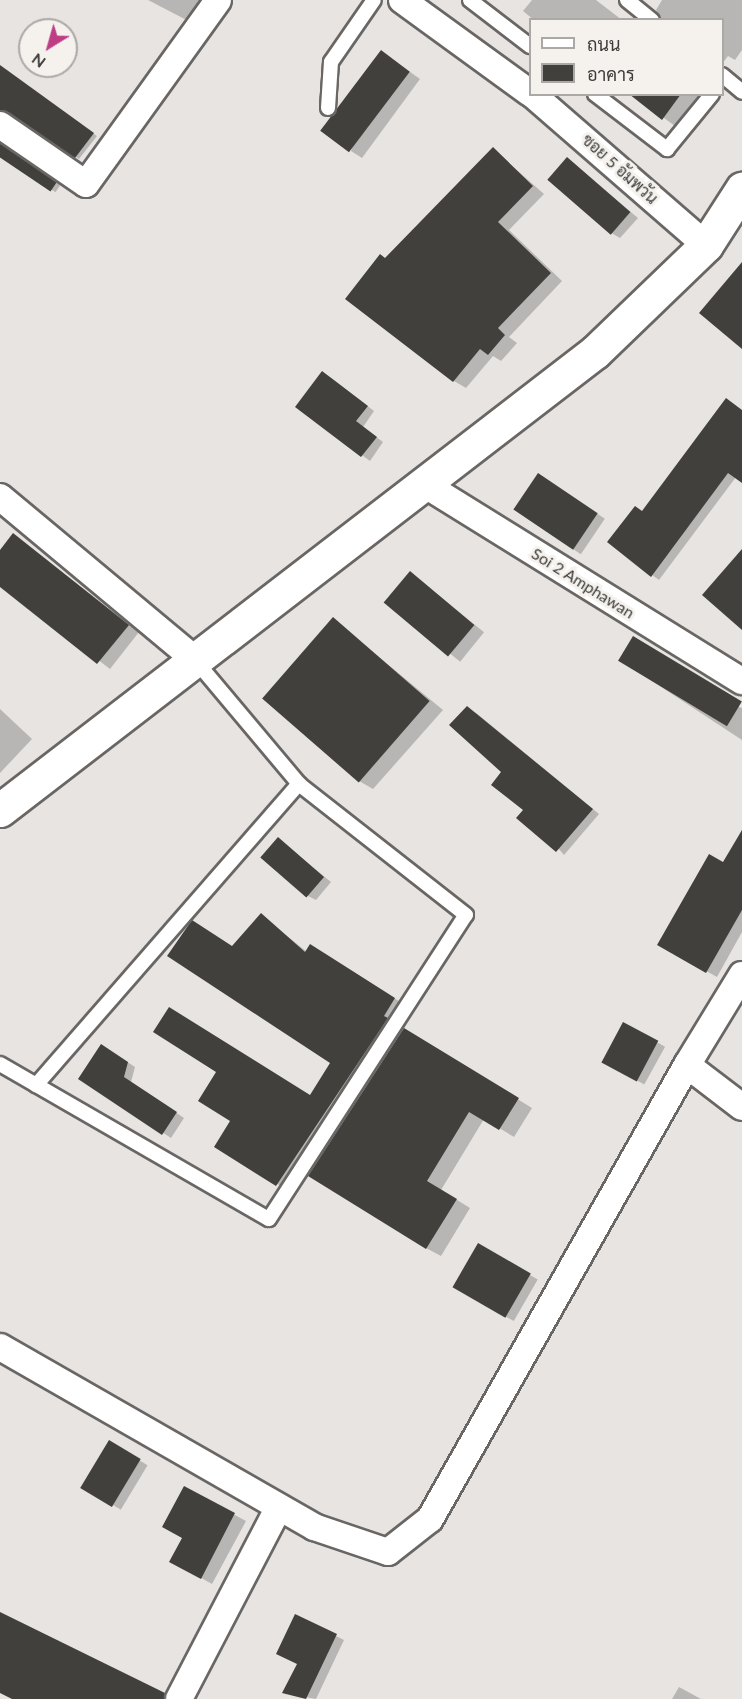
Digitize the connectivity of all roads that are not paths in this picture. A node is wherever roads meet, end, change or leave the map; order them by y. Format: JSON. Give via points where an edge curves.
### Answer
{"nodes":[{"id":1,"x":218,"y":0,"type":"edge"},
{"id":2,"x":374,"y":0,"type":"edge"},
{"id":3,"x":402,"y":0,"type":"edge"},
{"id":4,"x":470,"y":0,"type":"edge"},
{"id":5,"x":627,"y":0,"type":"edge"},
{"id":6,"x":650,"y":18,"type":"edge"},
{"id":7,"x":529,"y":44,"type":"edge"},
{"id":8,"x":724,"y":78,"type":"edge"},
{"id":9,"x":742,"y":92,"type":"edge"},
{"id":10,"x":529,"y":93,"type":"edge"},
{"id":11,"x":533,"y":96,"type":"edge"},
{"id":12,"x":598,"y":96,"type":"edge"},
{"id":13,"x":710,"y":96,"type":"edge"},
{"id":14,"x":328,"y":108,"type":"dead end"},
{"id":15,"x":0,"y":125,"type":"edge"},
{"id":16,"x":742,"y":189,"type":"edge"},
{"id":17,"x":706,"y":245,"type":"junction"},
{"id":18,"x":424,"y":484,"type":"junction"},
{"id":19,"x":0,"y":497,"type":"edge"},
{"id":20,"x":193,"y":658,"type":"junction"},
{"id":21,"x":742,"y":681,"type":"edge"},
{"id":22,"x":299,"y":784,"type":"junction"},
{"id":23,"x":0,"y":810,"type":"edge"},
{"id":24,"x":742,"y":975,"type":"edge"},
{"id":25,"x":0,"y":1064,"type":"edge"},
{"id":26,"x":687,"y":1065,"type":"junction"},
{"id":27,"x":36,"y":1085,"type":"junction"},
{"id":28,"x":742,"y":1107,"type":"edge"},
{"id":29,"x":0,"y":1347,"type":"edge"},
{"id":30,"x":279,"y":1507,"type":"junction"},
{"id":31,"x":179,"y":1699,"type":"edge"}],
"edges":[{"from":1,"to":15,"type":"street","via":[[86,184]]},
{"from":2,"to":14,"type":"lane","via":[[331,62]]},
{"from":3,"to":10,"type":"street","name":"ซอย 5 อัมพวัน"},
{"from":4,"to":7,"type":"lane"},
{"from":5,"to":6,"type":"lane"},
{"from":8,"to":9,"type":"lane"},
{"from":11,"to":17,"type":"street","name":"ซอย 5 อัมพวัน"},
{"from":12,"to":13,"type":"lane","via":[[668,149]]},
{"from":16,"to":17,"type":"street"},
{"from":17,"to":18,"type":"street","via":[[595,352]]},
{"from":18,"to":20,"type":"street"},
{"from":18,"to":21,"type":"street","name":"Soi 2 Amphawan"},
{"from":19,"to":20,"type":"street"},
{"from":20,"to":22,"type":"lane"},
{"from":20,"to":23,"type":"street"},
{"from":22,"to":27,"type":"lane"},
{"from":22,"to":27,"type":"lane","via":[[466,915],[269,1219]]},
{"from":24,"to":26,"type":"street"},
{"from":25,"to":27,"type":"lane"},
{"from":26,"to":28,"type":"street"},
{"from":26,"to":30,"type":"street","via":[[430,1519],[388,1552],[314,1527]]},
{"from":29,"to":30,"type":"street"},
{"from":30,"to":31,"type":"street"}]}
